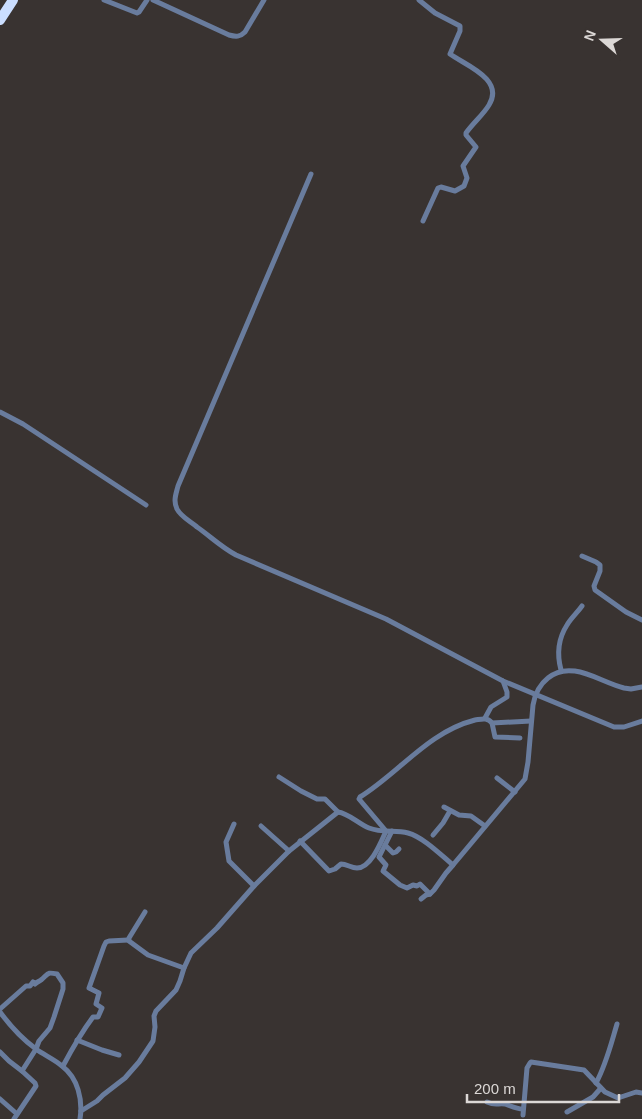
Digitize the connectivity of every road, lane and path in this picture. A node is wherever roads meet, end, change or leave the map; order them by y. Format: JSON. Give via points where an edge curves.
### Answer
{"nodes":[{"id":1,"x":12,"y":0,"type":"edge"},
{"id":2,"x":104,"y":0,"type":"edge"},
{"id":3,"x":147,"y":0,"type":"edge"},
{"id":4,"x":154,"y":0,"type":"edge"},
{"id":5,"x":264,"y":0,"type":"edge"},
{"id":6,"x":419,"y":0,"type":"edge"},
{"id":7,"x":0,"y":20,"type":"edge"},
{"id":8,"x":311,"y":174,"type":"dead end"},
{"id":9,"x":424,"y":221,"type":"dead end"},
{"id":10,"x":0,"y":412,"type":"edge"},
{"id":11,"x":146,"y":505,"type":"dead end"},
{"id":12,"x":582,"y":556,"type":"dead end"},
{"id":13,"x":582,"y":606,"type":"dead end"},
{"id":14,"x":642,"y":620,"type":"edge"},
{"id":15,"x":561,"y":670,"type":"junction"},
{"id":16,"x":504,"y":681,"type":"junction"},
{"id":17,"x":642,"y":687,"type":"edge"},
{"id":18,"x":535,"y":694,"type":"junction"},
{"id":19,"x":485,"y":718,"type":"junction"},
{"id":20,"x":532,"y":721,"type":"junction"},
{"id":21,"x":642,"y":721,"type":"edge"},
{"id":22,"x":492,"y":723,"type":"junction"},
{"id":23,"x":497,"y":737,"type":"junction"},
{"id":24,"x":520,"y":738,"type":"dead end"},
{"id":25,"x":495,"y":745,"type":"dead end"},
{"id":26,"x":279,"y":777,"type":"dead end"},
{"id":27,"x":498,"y":778,"type":"dead end"},
{"id":28,"x":515,"y":792,"type":"junction"},
{"id":29,"x":444,"y":807,"type":"dead end"},
{"id":30,"x":450,"y":811,"type":"junction"},
{"id":31,"x":338,"y":812,"type":"junction"},
{"id":32,"x":234,"y":824,"type":"dead end"},
{"id":33,"x":261,"y":826,"type":"dead end"},
{"id":34,"x":485,"y":826,"type":"junction"},
{"id":35,"x":389,"y":831,"type":"junction"},
{"id":36,"x":433,"y":835,"type":"dead end"},
{"id":37,"x":300,"y":842,"type":"junction"},
{"id":38,"x":385,"y":845,"type":"junction"},
{"id":39,"x":399,"y":849,"type":"dead end"},
{"id":40,"x":289,"y":851,"type":"junction"},
{"id":41,"x":453,"y":865,"type":"junction"},
{"id":42,"x":254,"y":886,"type":"junction"},
{"id":43,"x":430,"y":894,"type":"junction"},
{"id":44,"x":421,"y":898,"type":"dead end"},
{"id":45,"x":145,"y":912,"type":"dead end"},
{"id":46,"x":128,"y":940,"type":"junction"},
{"id":47,"x":184,"y":968,"type":"junction"},
{"id":48,"x":0,"y":1011,"type":"edge"},
{"id":49,"x":617,"y":1024,"type":"dead end"},
{"id":50,"x":77,"y":1040,"type":"junction"},
{"id":51,"x":36,"y":1049,"type":"junction"},
{"id":52,"x":0,"y":1052,"type":"edge"},
{"id":53,"x":119,"y":1055,"type":"dead end"},
{"id":54,"x":63,"y":1066,"type":"junction"},
{"id":55,"x":22,"y":1071,"type":"junction"},
{"id":56,"x":596,"y":1082,"type":"junction"},
{"id":57,"x":601,"y":1088,"type":"junction"},
{"id":58,"x":642,"y":1093,"type":"edge"},
{"id":59,"x":0,"y":1099,"type":"edge"},
{"id":60,"x":487,"y":1102,"type":"dead end"},
{"id":61,"x":81,"y":1111,"type":"junction"},
{"id":62,"x":567,"y":1112,"type":"dead end"},
{"id":63,"x":15,"y":1116,"type":"edge"},
{"id":64,"x":80,"y":1119,"type":"edge"}],
"edges":[{"from":1,"to":7,"type":"highway"},
{"from":2,"to":3,"type":"street","via":[[137,13]]},
{"from":4,"to":5,"type":"street","via":[[234,37],[245,32]]},
{"from":6,"to":9,"type":"street","via":[[460,26],[450,54],[488,80],[492,95],[489,104],[466,133],[476,147],[463,166],[466,182],[455,191],[438,188]]},
{"from":8,"to":16,"type":"street","via":[[178,486],[174,502],[177,510],[236,555],[386,619]]},
{"from":10,"to":11,"type":"street"},
{"from":12,"to":14,"type":"street","via":[[600,565],[595,590]]},
{"from":13,"to":15,"type":"street","via":[[562,632],[558,648]]},
{"from":15,"to":17,"type":"street","via":[[583,673],[624,688]]},
{"from":15,"to":18,"type":"street","via":[[546,680]]},
{"from":16,"to":18,"type":"street"},
{"from":16,"to":19,"type":"street","via":[[507,697],[490,707]]},
{"from":18,"to":20,"type":"street"},
{"from":18,"to":21,"type":"street","via":[[614,727]]},
{"from":19,"to":22,"type":"street"},
{"from":19,"to":35,"type":"street","via":[[451,728],[435,738],[360,797]]},
{"from":20,"to":22,"type":"street"},
{"from":20,"to":28,"type":"street","via":[[527,770]]},
{"from":22,"to":23,"type":"street"},
{"from":23,"to":24,"type":"street"},
{"from":23,"to":25,"type":"street"},
{"from":26,"to":31,"type":"street","via":[[317,799],[325,798]]},
{"from":27,"to":28,"type":"street"},
{"from":28,"to":34,"type":"street"},
{"from":29,"to":30,"type":"street"},
{"from":30,"to":34,"type":"street","via":[[471,816]]},
{"from":30,"to":36,"type":"street"},
{"from":31,"to":35,"type":"street","via":[[368,827]]},
{"from":31,"to":37,"type":"street"},
{"from":32,"to":42,"type":"street","via":[[226,842],[229,861]]},
{"from":33,"to":40,"type":"street"},
{"from":34,"to":41,"type":"street"},
{"from":35,"to":37,"type":"street","via":[[367,864],[359,868],[341,864],[329,870]]},
{"from":35,"to":38,"type":"street"},
{"from":35,"to":41,"type":"street","via":[[415,835]]},
{"from":37,"to":40,"type":"street"},
{"from":38,"to":39,"type":"street","via":[[393,853]]},
{"from":38,"to":43,"type":"street","via":[[379,856],[386,865],[383,871],[407,888],[420,884]]},
{"from":40,"to":42,"type":"street"},
{"from":41,"to":43,"type":"street"},
{"from":42,"to":47,"type":"street","via":[[191,953]]},
{"from":43,"to":44,"type":"street"},
{"from":45,"to":46,"type":"street"},
{"from":46,"to":47,"type":"street","via":[[148,955]]},
{"from":46,"to":50,"type":"street","via":[[109,941],[104,946],[89,988],[99,993],[96,1004],[102,1008],[98,1018],[93,1018]]},
{"from":47,"to":61,"type":"street","via":[[176,990],[156,1011],[153,1041],[138,1062],[125,1078]]},
{"from":48,"to":51,"type":"street","via":[[14,1030]]},
{"from":48,"to":51,"type":"street","via":[[26,986],[41,981],[50,973],[59,976],[63,983],[59,1004],[50,1028]]},
{"from":49,"to":56,"type":"street"},
{"from":50,"to":53,"type":"street"},
{"from":50,"to":54,"type":"street"},
{"from":51,"to":54,"type":"street"},
{"from":51,"to":55,"type":"street"},
{"from":52,"to":55,"type":"street"},
{"from":54,"to":61,"type":"street","via":[[75,1082]]},
{"from":55,"to":63,"type":"street","via":[[36,1086]]},
{"from":56,"to":57,"type":"street"},
{"from":56,"to":60,"type":"street","via":[[584,1070],[530,1063],[523,1112],[504,1104]]},
{"from":57,"to":58,"type":"street","via":[[618,1098]]},
{"from":57,"to":62,"type":"street","via":[[593,1097]]},
{"from":59,"to":63,"type":"street"},
{"from":61,"to":64,"type":"street"}]}
